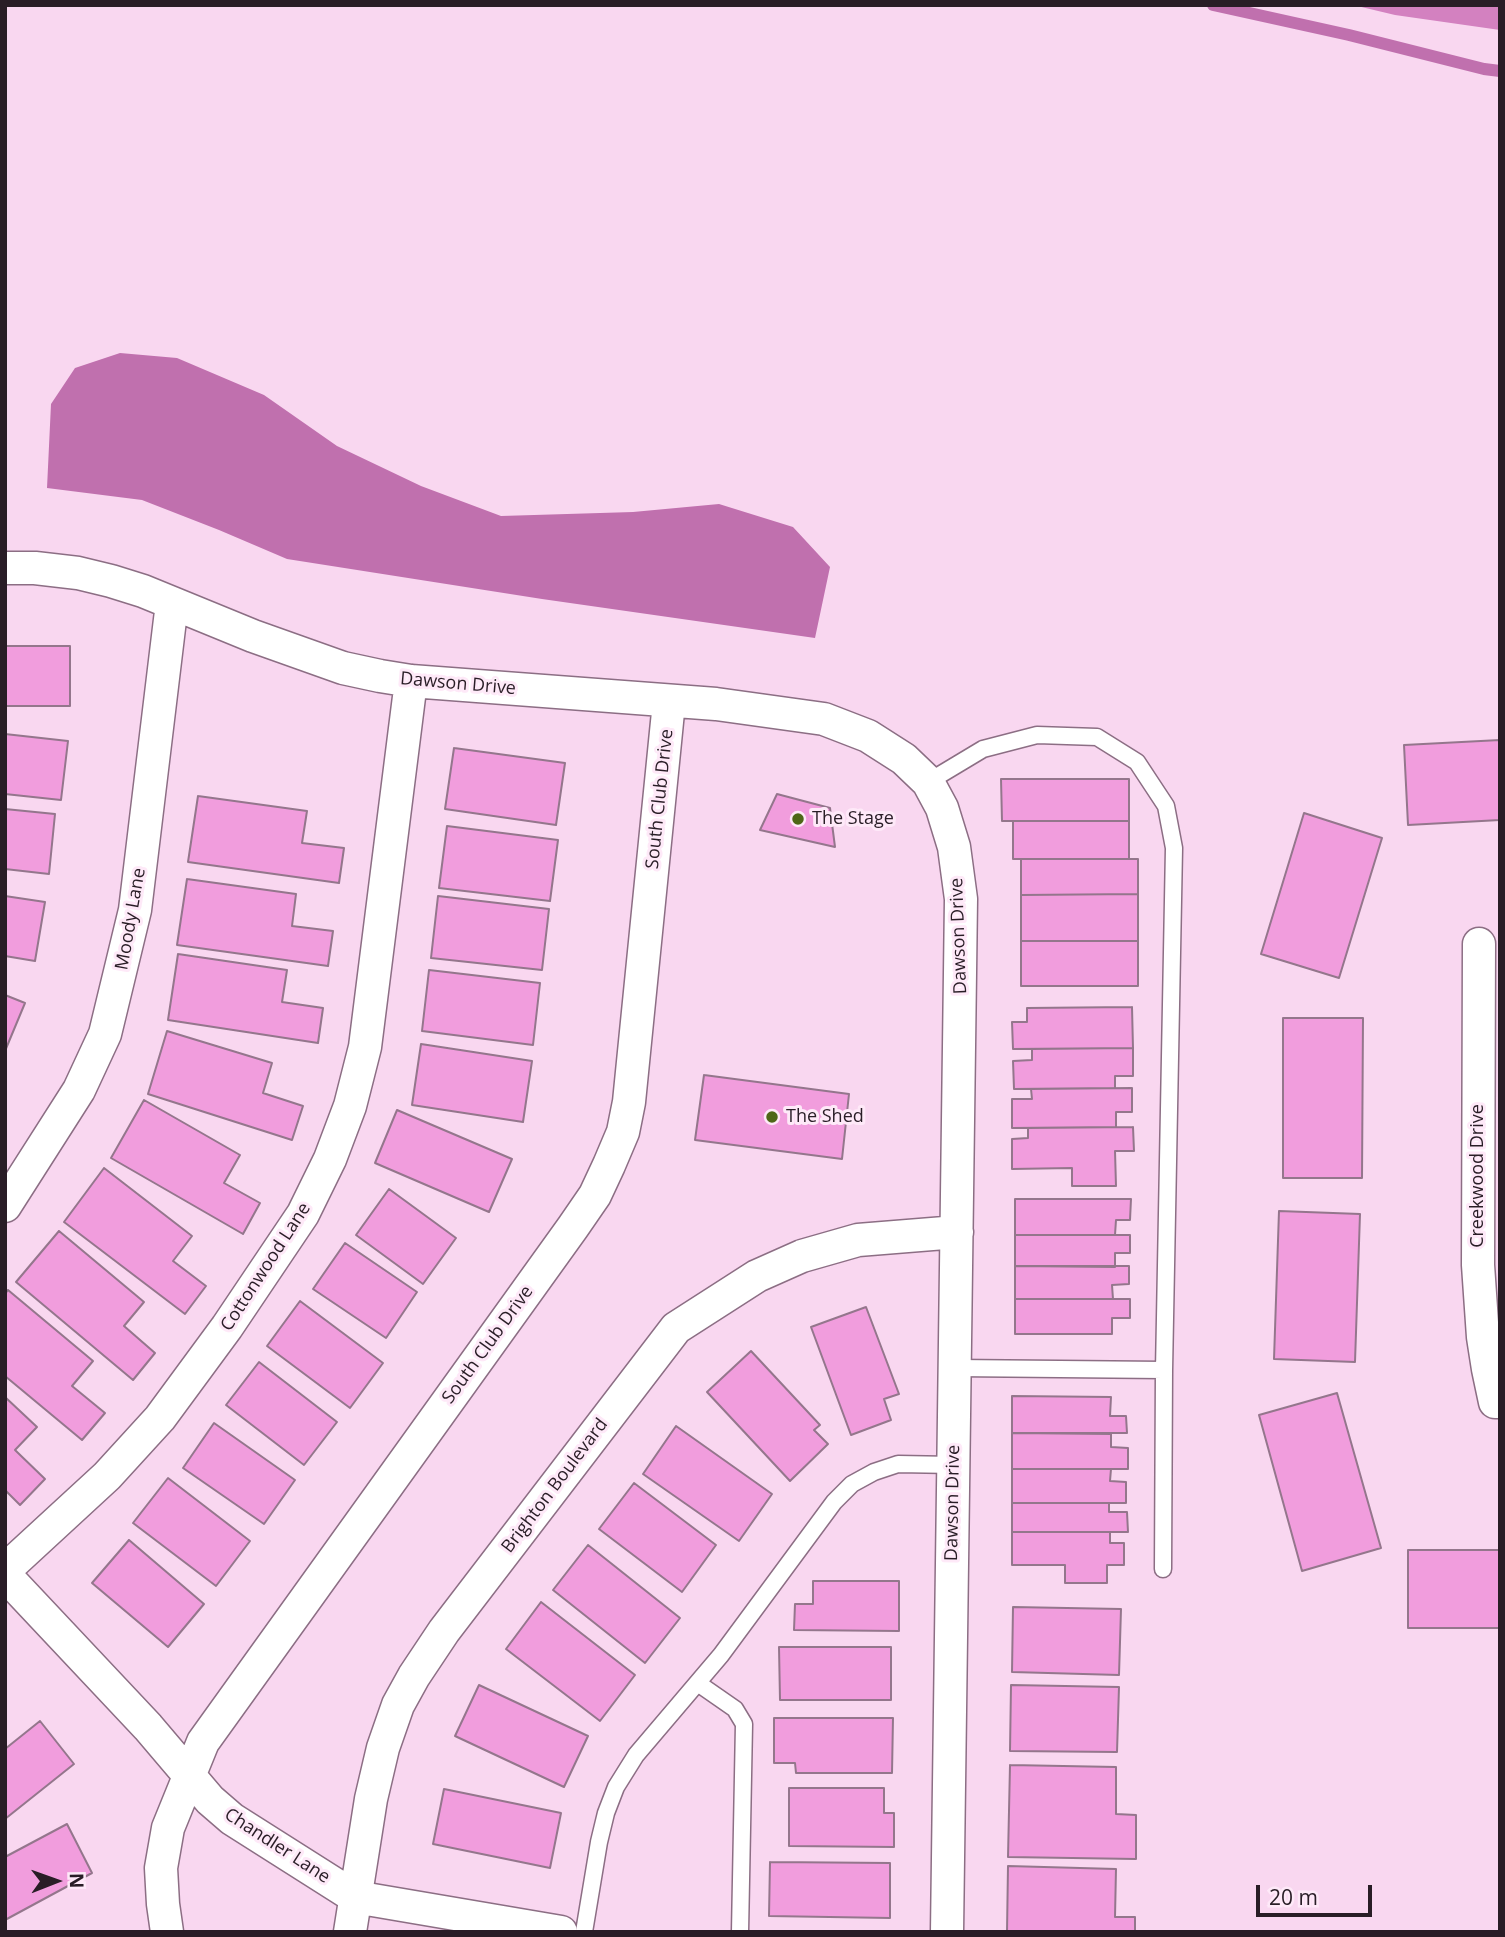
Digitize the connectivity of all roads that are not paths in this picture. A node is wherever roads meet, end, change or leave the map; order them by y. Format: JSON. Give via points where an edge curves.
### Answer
{"nodes":[{"id":1,"x":5,"y":568,"type":"edge"},
{"id":2,"x":172,"y":603,"type":"junction"},
{"id":3,"x":411,"y":681,"type":"junction"},
{"id":4,"x":669,"y":702,"type":"junction"},
{"id":5,"x":928,"y":782,"type":"junction"},
{"id":6,"x":1479,"y":944,"type":"dead end"},
{"id":7,"x":5,"y":1206,"type":"edge"},
{"id":8,"x":957,"y":1232,"type":"junction"},
{"id":9,"x":955,"y":1368,"type":"junction"},
{"id":10,"x":1164,"y":1370,"type":"junction"},
{"id":11,"x":1500,"y":1402,"type":"edge"},
{"id":12,"x":954,"y":1465,"type":"junction"},
{"id":13,"x":1163,"y":1569,"type":"dead end"},
{"id":14,"x":5,"y":1572,"type":"edge"},
{"id":15,"x":699,"y":1684,"type":"junction"},
{"id":16,"x":189,"y":1776,"type":"junction"},
{"id":17,"x":355,"y":1897,"type":"junction"},
{"id":18,"x":167,"y":1932,"type":"edge"},
{"id":19,"x":350,"y":1932,"type":"edge"},
{"id":20,"x":561,"y":1932,"type":"edge"},
{"id":21,"x":584,"y":1932,"type":"edge"},
{"id":22,"x":740,"y":1932,"type":"edge"},
{"id":23,"x":947,"y":1932,"type":"edge"}],
"edges":[{"from":1,"to":2,"type":"street","name":"Dawson Drive","via":[[78,573]]},
{"from":2,"to":3,"type":"street","name":"Dawson Drive","via":[[343,668]]},
{"from":2,"to":7,"type":"street","name":"Moody Lane","via":[[135,910],[105,1034],[79,1090]]},
{"from":3,"to":4,"type":"street","name":"Dawson Drive"},
{"from":3,"to":14,"type":"street","name":"Cottonwood Lane","via":[[365,1047],[330,1158],[303,1214],[160,1418],[107,1476]]},
{"from":4,"to":5,"type":"street","name":"Dawson Drive","via":[[824,719],[868,736],[904,759]]},
{"from":4,"to":16,"type":"street","name":"South Club Drive","via":[[628,1102],[623,1132],[609,1165],[573,1227],[203,1742]]},
{"from":5,"to":8,"type":"street","name":"Dawson Drive","via":[[954,847],[961,898]]},
{"from":5,"to":10,"type":"lane","via":[[984,749],[1037,735],[1097,737],[1137,762],[1166,806],[1174,848]]},
{"from":6,"to":11,"type":"street","name":"Creekwood Drive","via":[[1478,1265],[1484,1348],[1495,1402]]},
{"from":8,"to":9,"type":"street","name":"Dawson Drive"},
{"from":8,"to":17,"type":"street","name":"Brighton Boulevard","via":[[858,1240],[802,1256],[757,1276],[676,1328],[443,1631],[414,1676],[383,1748]]},
{"from":9,"to":10,"type":"lane"},
{"from":9,"to":12,"type":"street","name":"Dawson Drive"},
{"from":10,"to":13,"type":"lane"},
{"from":12,"to":15,"type":"lane","via":[[898,1464],[852,1484]]},
{"from":12,"to":23,"type":"street","name":"Dawson Drive"},
{"from":14,"to":16,"type":"street","name":"Chandler Lane"},
{"from":15,"to":21,"type":"lane","via":[[636,1755],[616,1787],[601,1832]]},
{"from":15,"to":22,"type":"lane","via":[[735,1709],[744,1724]]},
{"from":16,"to":17,"type":"street","name":"Chandler Lane","via":[[232,1819]]},
{"from":16,"to":18,"type":"street","name":"South Club Drive","via":[[168,1828],[161,1868]]},
{"from":17,"to":19,"type":"street","name":"Brighton Boulevard"},
{"from":17,"to":20,"type":"street","name":"Chandler Lane"}]}
